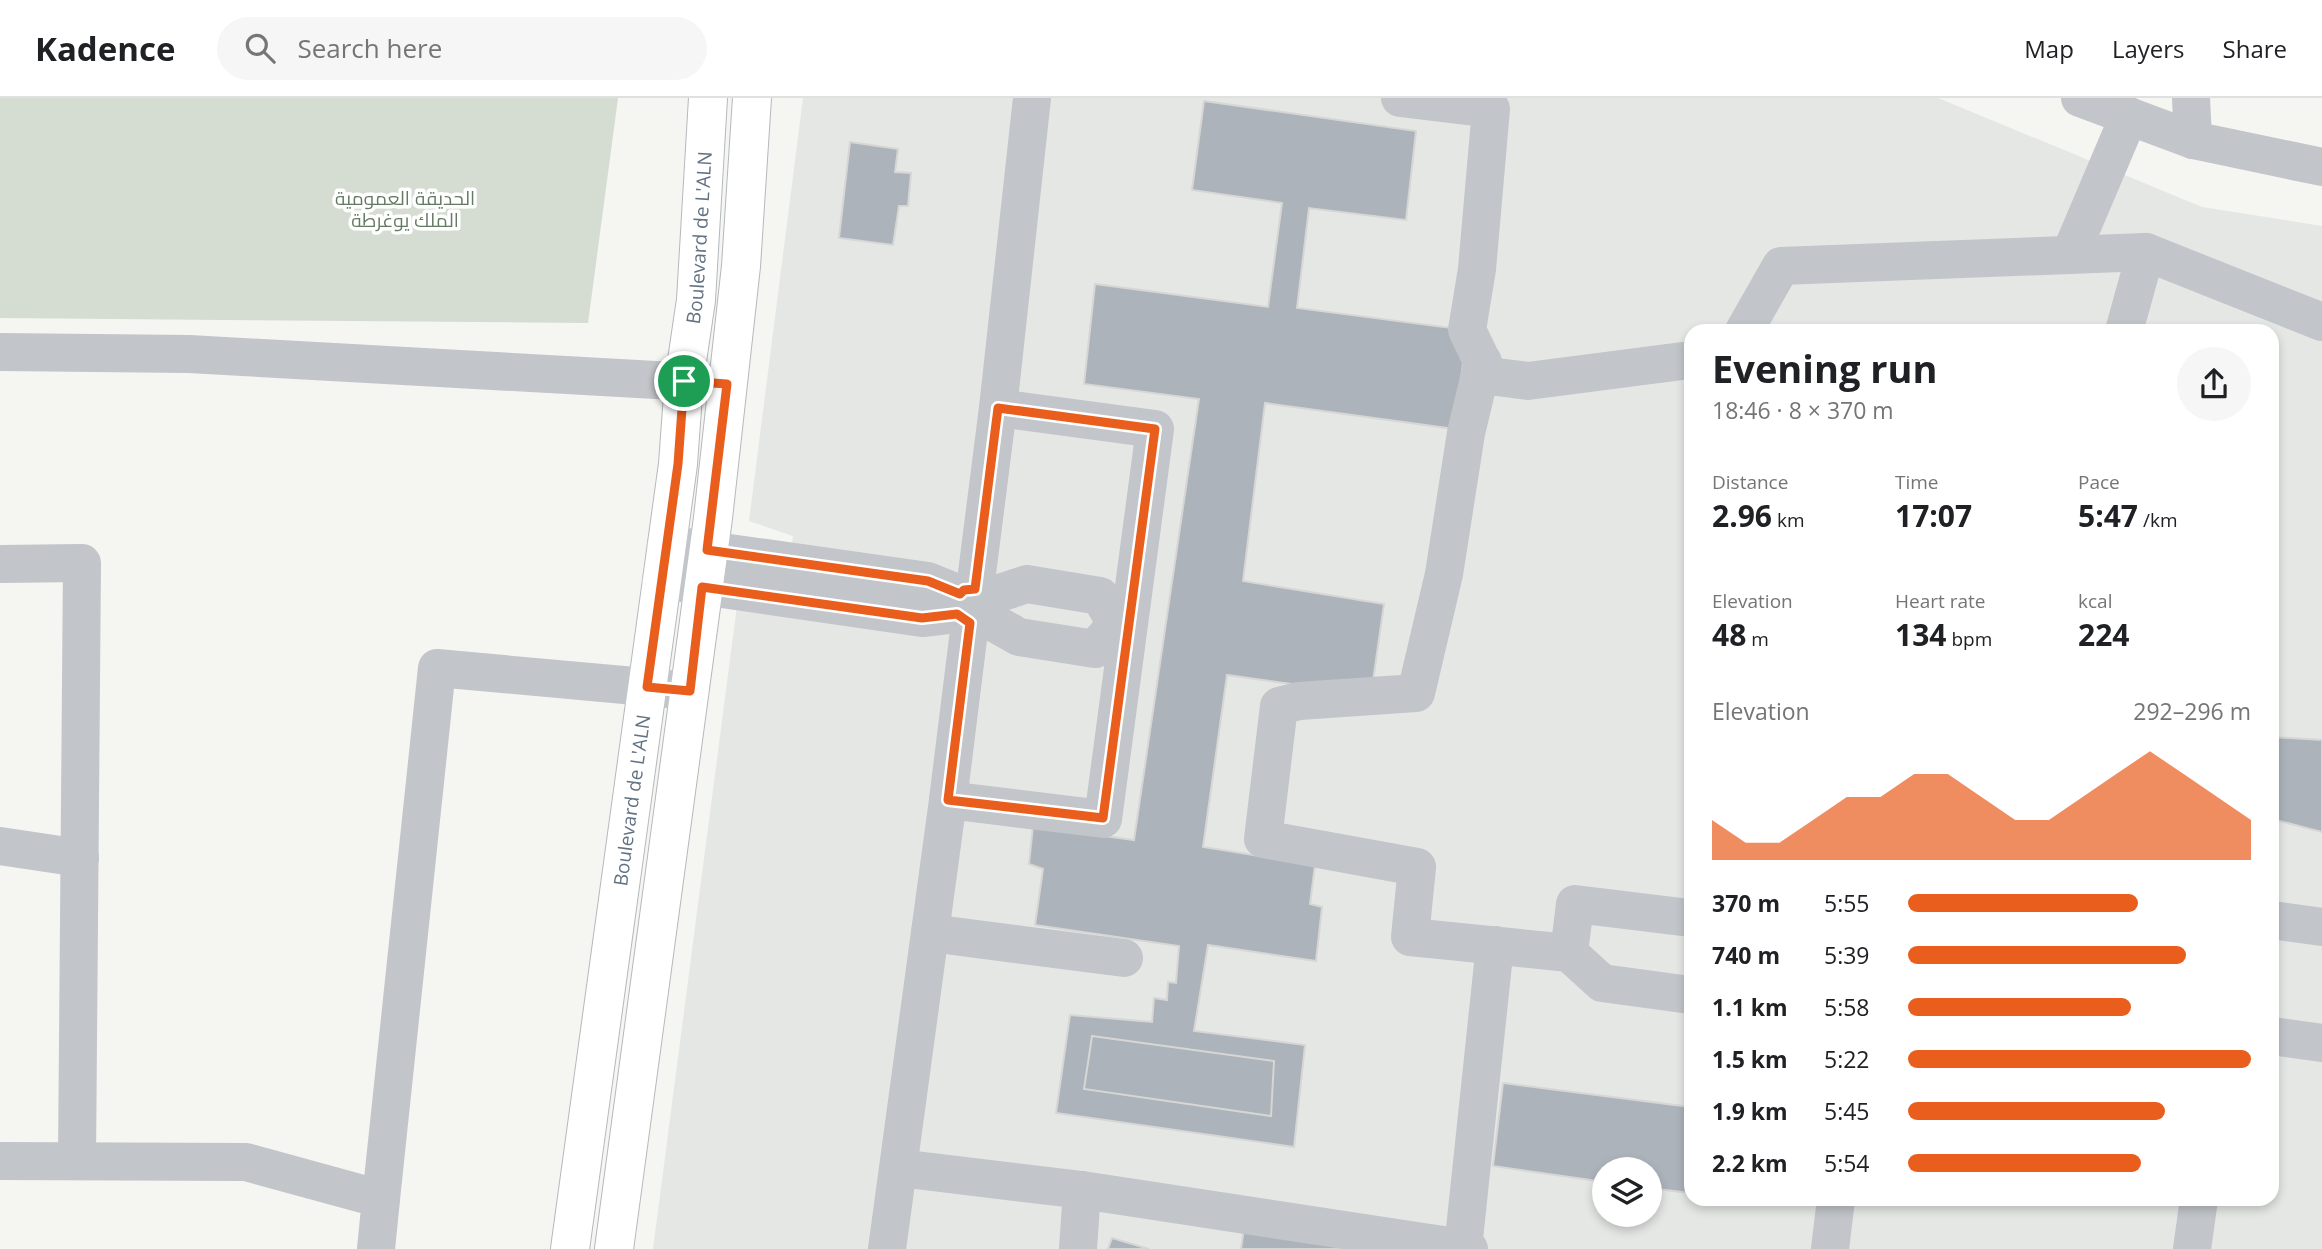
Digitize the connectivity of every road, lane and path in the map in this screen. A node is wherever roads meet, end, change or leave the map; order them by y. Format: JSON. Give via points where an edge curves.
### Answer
{"nodes":[{"id":1,"x":708,"y":98,"type":"edge"},
{"id":2,"x":752,"y":98,"type":"edge"},
{"id":3,"x":1032,"y":98,"type":"edge"},
{"id":4,"x":1400,"y":98,"type":"edge"},
{"id":5,"x":2080,"y":98,"type":"edge"},
{"id":6,"x":2192,"y":110,"type":"edge"},
{"id":7,"x":2129,"y":116,"type":"junction"},
{"id":8,"x":2322,"y":166,"type":"edge"},
{"id":9,"x":2146,"y":252,"type":"junction"},
{"id":10,"x":2070,"y":255,"type":"junction"},
{"id":11,"x":2322,"y":321,"type":"edge"},
{"id":12,"x":1748,"y":324,"type":"edge"},
{"id":13,"x":2126,"y":324,"type":"edge"},
{"id":14,"x":0,"y":352,"type":"edge"},
{"id":15,"x":1684,"y":361,"type":"edge"},
{"id":16,"x":1483,"y":362,"type":"junction"},
{"id":17,"x":684,"y":381,"type":"junction"},
{"id":18,"x":727,"y":384,"type":"junction"},
{"id":19,"x":998,"y":408,"type":"junction"},
{"id":20,"x":707,"y":550,"type":"junction"},
{"id":21,"x":664,"y":562,"type":"junction"},
{"id":22,"x":0,"y":564,"type":"edge"},
{"id":23,"x":702,"y":587,"type":"junction"},
{"id":24,"x":972,"y":606,"type":"junction"},
{"id":25,"x":1123,"y":624,"type":"junction"},
{"id":26,"x":647,"y":687,"type":"junction"},
{"id":27,"x":690,"y":691,"type":"junction"},
{"id":28,"x":948,"y":800,"type":"junction"},
{"id":29,"x":0,"y":846,"type":"edge"},
{"id":30,"x":80,"y":858,"type":"junction"},
{"id":31,"x":1684,"y":917,"type":"edge"},
{"id":32,"x":2279,"y":921,"type":"edge"},
{"id":33,"x":2322,"y":927,"type":"edge"},
{"id":34,"x":930,"y":933,"type":"junction"},
{"id":35,"x":1495,"y":945,"type":"junction"},
{"id":36,"x":1569,"y":953,"type":"junction"},
{"id":37,"x":1124,"y":958,"type":"dead end"},
{"id":38,"x":1684,"y":994,"type":"edge"},
{"id":39,"x":2279,"y":1037,"type":"edge"},
{"id":40,"x":2322,"y":1043,"type":"edge"},
{"id":41,"x":0,"y":1161,"type":"edge"},
{"id":42,"x":77,"y":1161,"type":"junction"},
{"id":43,"x":899,"y":1168,"type":"junction"},
{"id":44,"x":1082,"y":1190,"type":"junction"},
{"id":45,"x":382,"y":1199,"type":"junction"},
{"id":46,"x":1835,"y":1206,"type":"edge"},
{"id":47,"x":2198,"y":1206,"type":"edge"},
{"id":48,"x":376,"y":1249,"type":"edge"},
{"id":49,"x":570,"y":1249,"type":"edge"},
{"id":50,"x":614,"y":1249,"type":"edge"},
{"id":51,"x":887,"y":1249,"type":"edge"},
{"id":52,"x":1077,"y":1249,"type":"edge"},
{"id":53,"x":1466,"y":1249,"type":"edge"},
{"id":54,"x":1830,"y":1249,"type":"edge"},
{"id":55,"x":2192,"y":1249,"type":"edge"}],
"edges":[{"from":1,"to":17,"type":"main road","name":"Boulevard de L'ALN","via":[[696,300]]},
{"from":2,"to":18,"type":"main road","via":[[741,266]]},
{"from":3,"to":19,"type":"street"},
{"from":4,"to":16,"type":"street","via":[[1491,109],[1467,330]]},
{"from":5,"to":7,"type":"street"},
{"from":6,"to":7,"type":"street"},
{"from":6,"to":8,"type":"street"},
{"from":7,"to":10,"type":"street"},
{"from":9,"to":10,"type":"street"},
{"from":9,"to":11,"type":"street"},
{"from":9,"to":13,"type":"street"},
{"from":10,"to":12,"type":"street","via":[[1781,266]]},
{"from":14,"to":17,"type":"street","via":[[190,354]]},
{"from":15,"to":16,"type":"street","via":[[1528,381],[1489,376]]},
{"from":16,"to":35,"type":"street","via":[[1466,433],[1444,574],[1416,693],[1279,706],[1263,839],[1418,867],[1410,937]]},
{"from":17,"to":18,"type":"street"},
{"from":17,"to":21,"type":"main road","name":"Boulevard de L'ALN"},
{"from":18,"to":20,"type":"main road"},
{"from":19,"to":24,"type":"street"},
{"from":19,"to":25,"type":"street","via":[[1155,429]]},
{"from":20,"to":21,"type":"street"},
{"from":20,"to":23,"type":"main road"},
{"from":20,"to":24,"type":"street","via":[[928,581]]},
{"from":21,"to":23,"type":"street"},
{"from":21,"to":26,"type":"main road","name":"Boulevard de L'ALN"},
{"from":22,"to":30,"type":"street","via":[[82,563]]},
{"from":23,"to":24,"type":"street","via":[[922,618]]},
{"from":23,"to":27,"type":"main road"},
{"from":24,"to":25,"type":"street","via":[[1027,584],[1100,596]]},
{"from":24,"to":25,"type":"street","via":[[1019,637],[1095,649]]},
{"from":24,"to":28,"type":"street"},
{"from":25,"to":28,"type":"street","via":[[1103,818]]},
{"from":26,"to":27,"type":"street"},
{"from":26,"to":45,"type":"street","via":[[438,668]]},
{"from":26,"to":49,"type":"main road","name":"Boulevard de L'ALN"},
{"from":27,"to":50,"type":"main road"},
{"from":28,"to":34,"type":"street"},
{"from":29,"to":30,"type":"street"},
{"from":30,"to":42,"type":"street"},
{"from":31,"to":36,"type":"street","via":[[1575,904]]},
{"from":32,"to":33,"type":"street"},
{"from":34,"to":37,"type":"street"},
{"from":34,"to":43,"type":"street"},
{"from":35,"to":36,"type":"street"},
{"from":35,"to":53,"type":"street"},
{"from":36,"to":38,"type":"street","via":[[1602,983]]},
{"from":39,"to":40,"type":"street"},
{"from":41,"to":42,"type":"street"},
{"from":42,"to":45,"type":"street","via":[[246,1162]]},
{"from":43,"to":44,"type":"street"},
{"from":43,"to":51,"type":"street"},
{"from":44,"to":52,"type":"street"},
{"from":44,"to":53,"type":"street"},
{"from":45,"to":48,"type":"street"},
{"from":46,"to":54,"type":"street"},
{"from":47,"to":55,"type":"street"}]}
